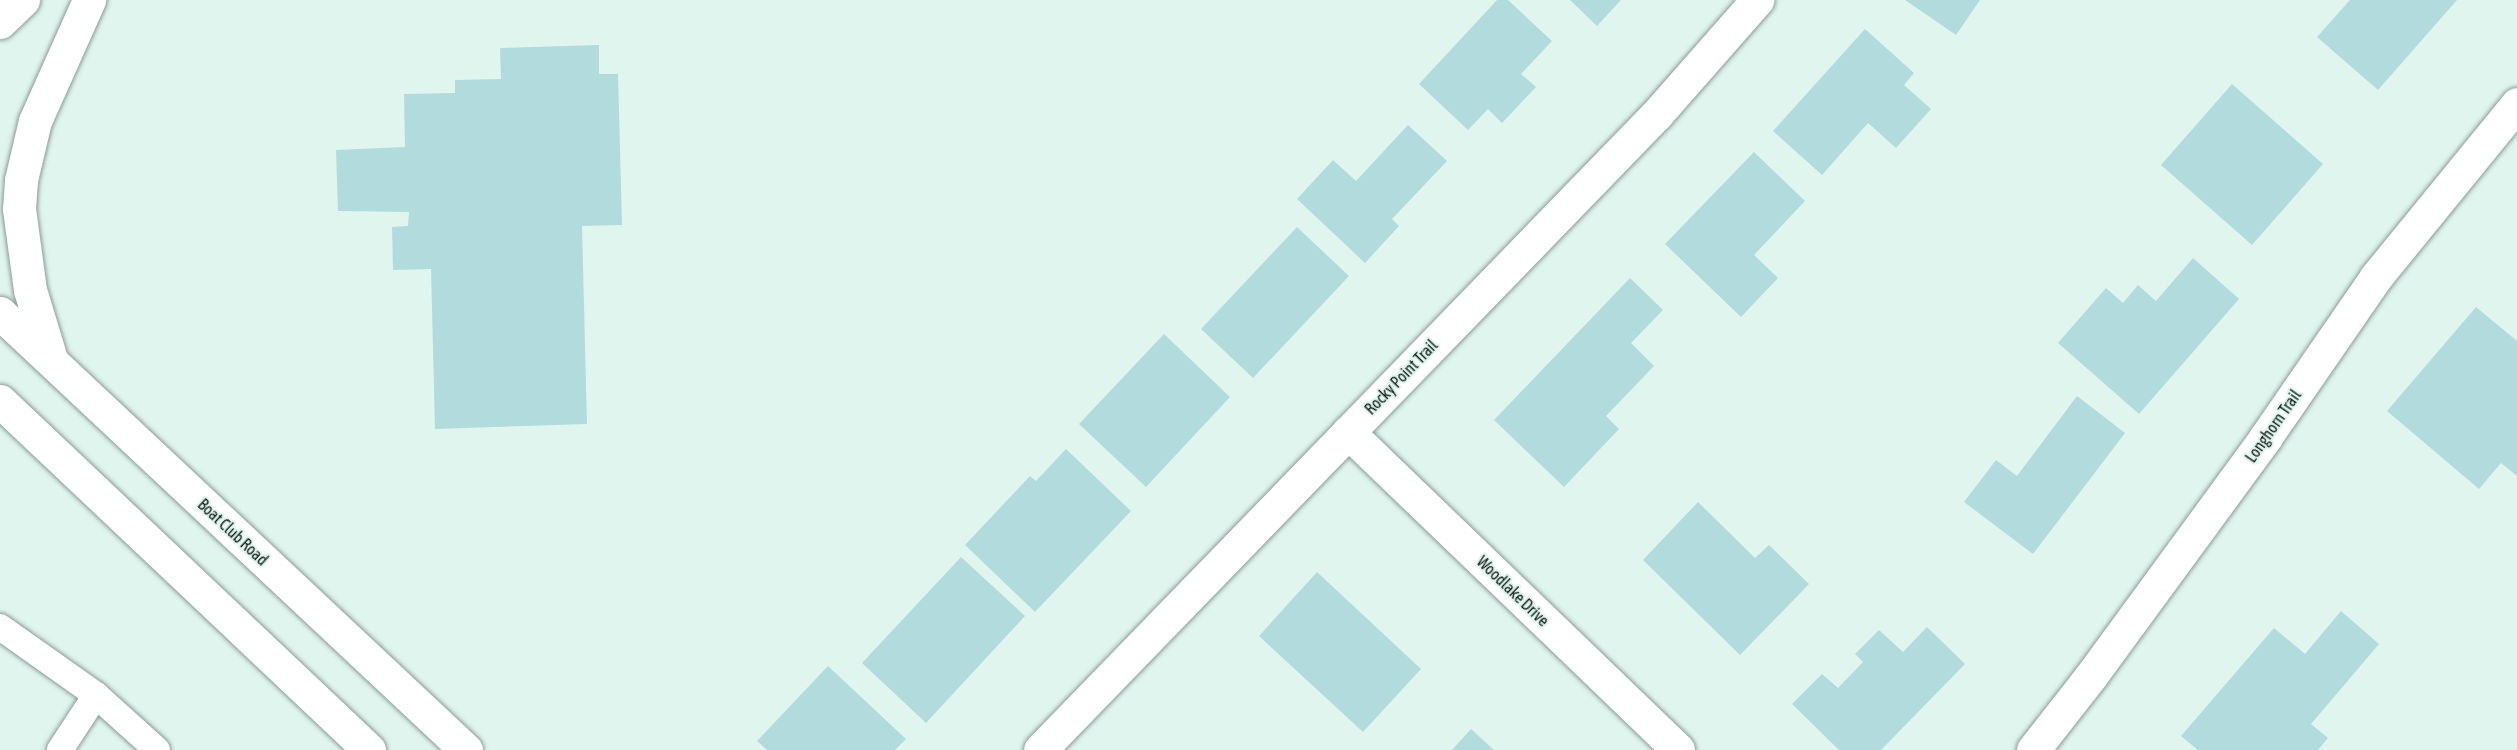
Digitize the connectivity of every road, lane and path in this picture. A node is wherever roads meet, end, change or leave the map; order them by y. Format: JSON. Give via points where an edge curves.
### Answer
{"nodes":[{"id":1,"x":23,"y":0,"type":"edge"},
{"id":2,"x":89,"y":0,"type":"edge"},
{"id":3,"x":1757,"y":0,"type":"edge"},
{"id":4,"x":0,"y":22,"type":"edge"},
{"id":5,"x":2517,"y":104,"type":"edge"},
{"id":6,"x":0,"y":313,"type":"edge"},
{"id":7,"x":52,"y":361,"type":"junction"},
{"id":8,"x":2,"y":405,"type":"edge"},
{"id":9,"x":1348,"y":432,"type":"junction"},
{"id":10,"x":0,"y":627,"type":"edge"},
{"id":11,"x":96,"y":695,"type":"junction"},
{"id":12,"x":60,"y":750,"type":"edge"},
{"id":13,"x":157,"y":750,"type":"edge"},
{"id":14,"x":369,"y":750,"type":"edge"},
{"id":15,"x":466,"y":750,"type":"edge"},
{"id":16,"x":1040,"y":750,"type":"edge"},
{"id":17,"x":1678,"y":750,"type":"edge"},
{"id":18,"x":2033,"y":750,"type":"edge"}],
"edges":[{"from":1,"to":4,"type":"street"},
{"from":2,"to":7,"type":"street","via":[[35,121],[21,180],[19,209],[30,290]]},
{"from":3,"to":9,"type":"street","name":"Rocky Point Trail","via":[[1657,114]]},
{"from":5,"to":18,"type":"street","name":"Longhorn Trail","via":[[2376,277],[2265,438]]},
{"from":6,"to":7,"type":"street","name":"Boat Club Road"},
{"from":7,"to":15,"type":"street","name":"Boat Club Road"},
{"from":8,"to":14,"type":"street"},
{"from":9,"to":16,"type":"street","name":"Rocky Point Trail"},
{"from":9,"to":17,"type":"street","name":"Woodlake Drive"},
{"from":10,"to":11,"type":"lane"},
{"from":11,"to":12,"type":"lane"},
{"from":11,"to":13,"type":"lane"}]}
